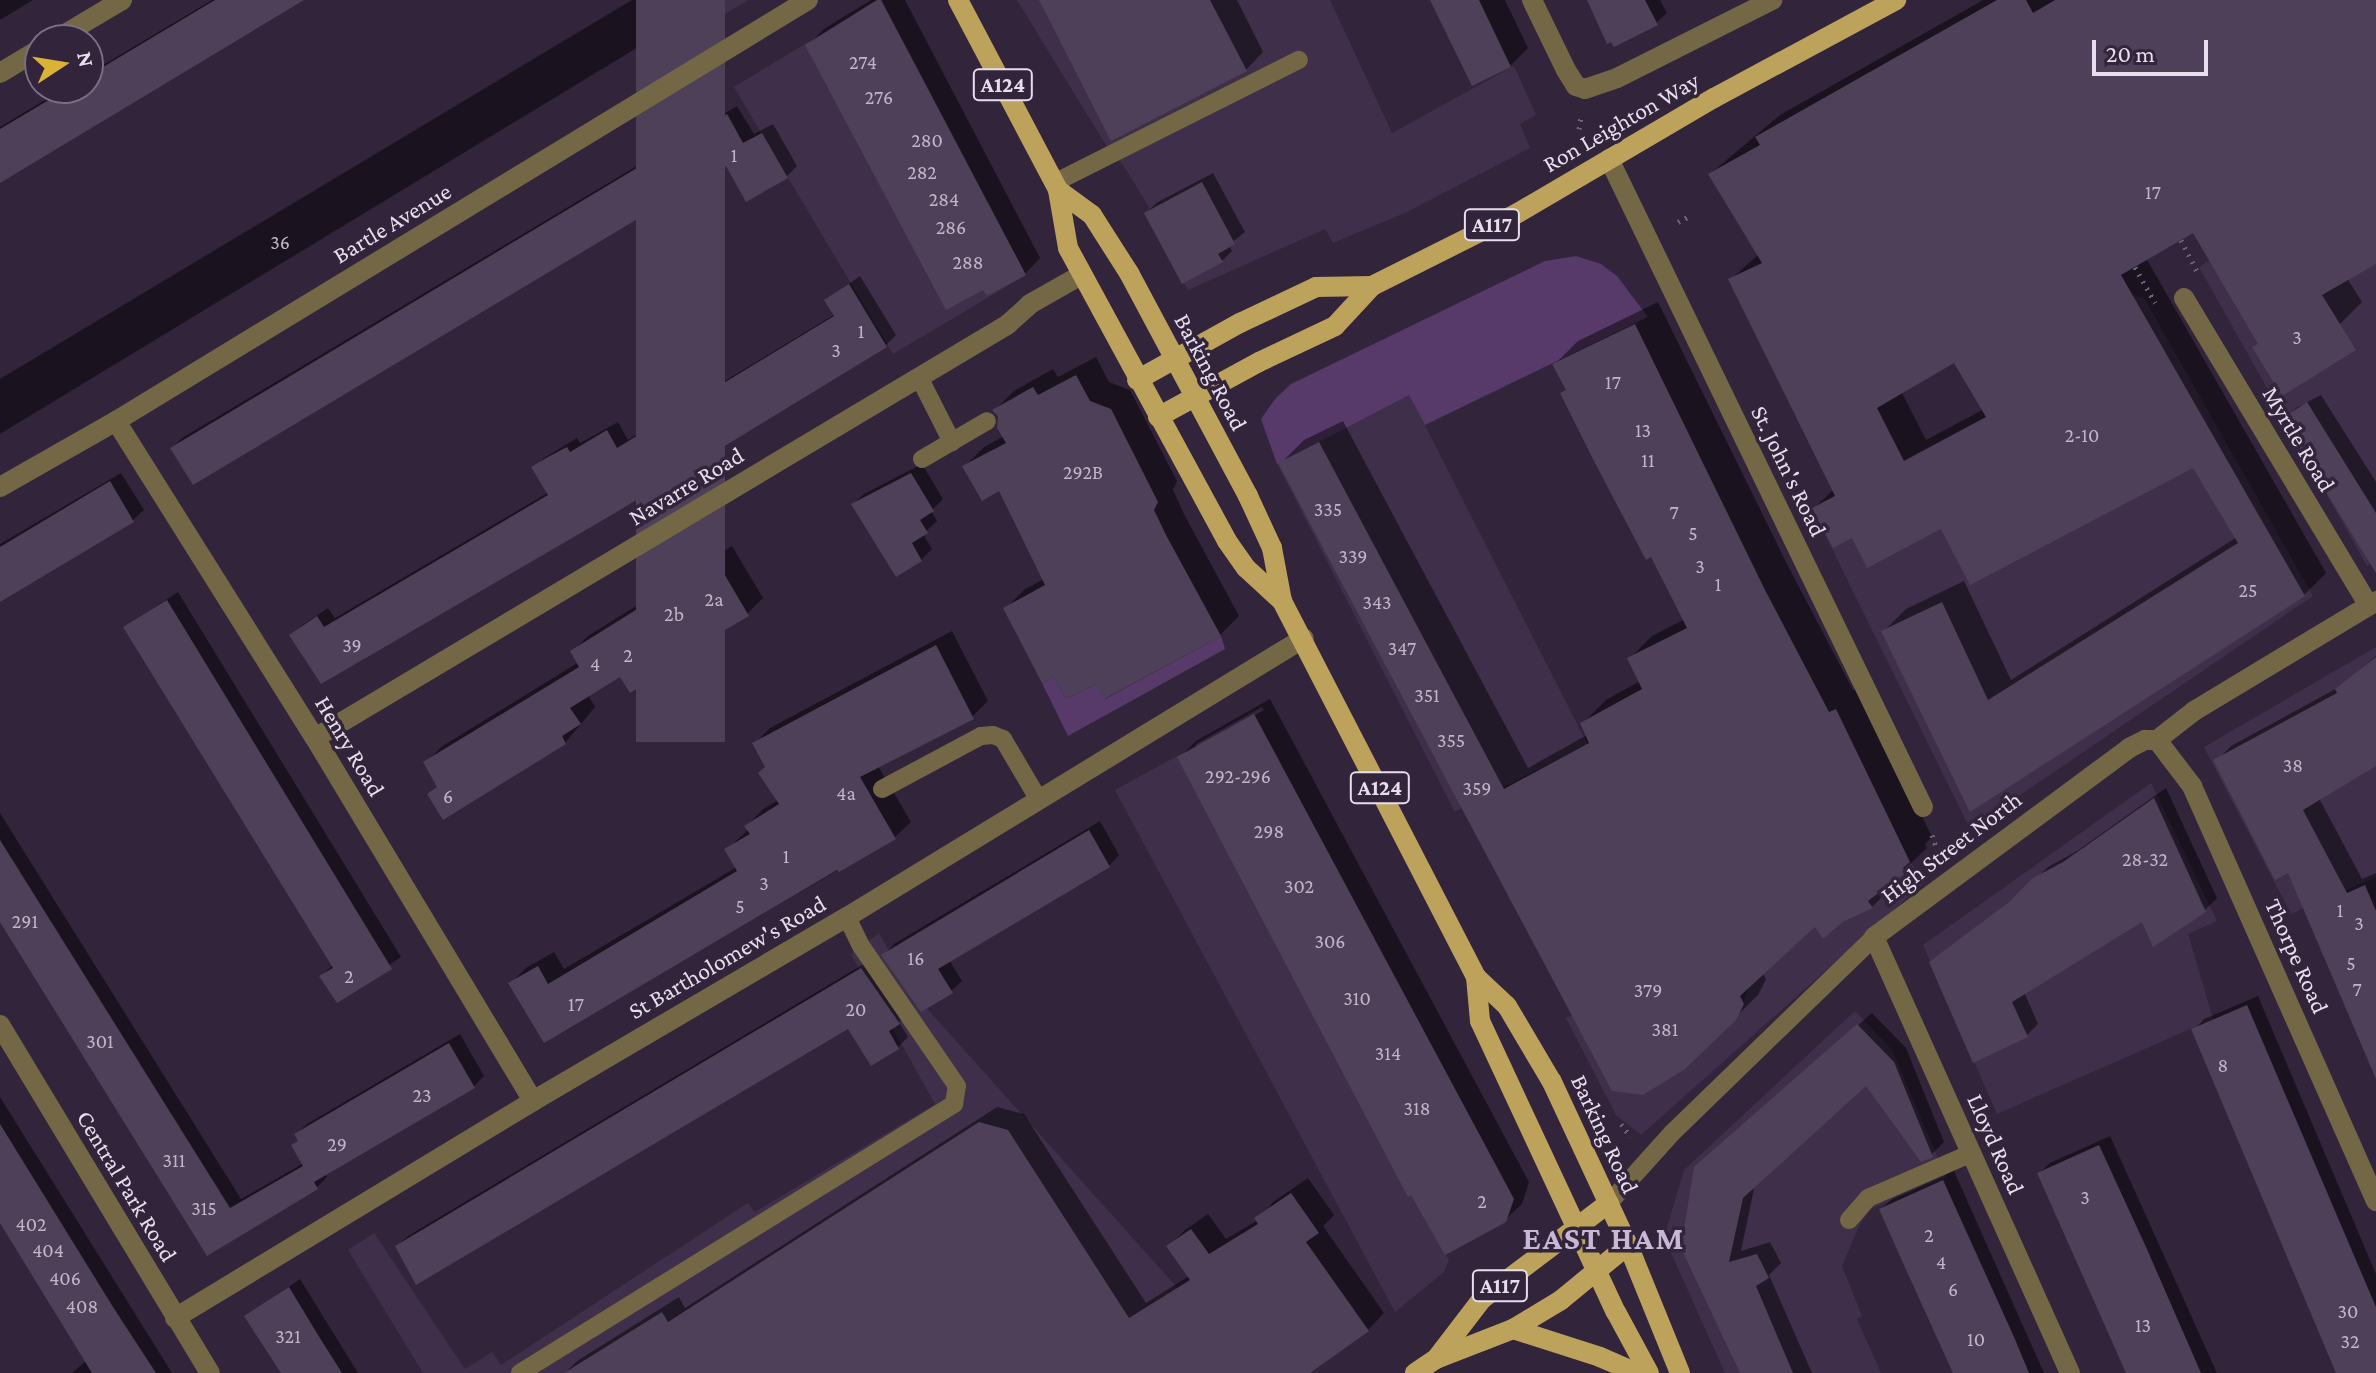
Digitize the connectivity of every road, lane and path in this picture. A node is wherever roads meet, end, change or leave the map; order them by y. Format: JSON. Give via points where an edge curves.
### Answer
{"nodes":[{"id":1,"x":122,"y":0,"type":"edge"},
{"id":2,"x":808,"y":0,"type":"edge"},
{"id":3,"x":958,"y":0,"type":"edge"},
{"id":4,"x":1532,"y":0,"type":"edge"},
{"id":5,"x":1772,"y":0,"type":"edge"},
{"id":6,"x":1896,"y":0,"type":"edge"},
{"id":7,"x":82,"y":24,"type":"edge"},
{"id":8,"x":24,"y":59,"type":"edge"},
{"id":9,"x":1299,"y":60,"type":"dead end"},
{"id":10,"x":0,"y":73,"type":"edge"},
{"id":11,"x":1609,"y":159,"type":"junction"},
{"id":12,"x":1056,"y":186,"type":"junction"},
{"id":13,"x":1688,"y":217,"type":"dead end"},
{"id":14,"x":1678,"y":222,"type":"dead end"},
{"id":15,"x":2181,"y":240,"type":"dead end"},
{"id":16,"x":2196,"y":265,"type":"dead end"},
{"id":17,"x":1081,"y":275,"type":"junction"},
{"id":18,"x":1372,"y":286,"type":"junction"},
{"id":19,"x":2184,"y":298,"type":"dead end"},
{"id":20,"x":1175,"y":359,"type":"junction"},
{"id":21,"x":919,"y":377,"type":"junction"},
{"id":22,"x":1137,"y":380,"type":"junction"},
{"id":23,"x":1195,"y":397,"type":"junction"},
{"id":24,"x":1158,"y":417,"type":"junction"},
{"id":25,"x":116,"y":421,"type":"junction"},
{"id":26,"x":987,"y":421,"type":"dead end"},
{"id":27,"x":952,"y":442,"type":"junction"},
{"id":28,"x":922,"y":459,"type":"dead end"},
{"id":29,"x":0,"y":487,"type":"edge"},
{"id":30,"x":1282,"y":601,"type":"junction"},
{"id":31,"x":2372,"y":604,"type":"edge"},
{"id":32,"x":1304,"y":638,"type":"junction"},
{"id":33,"x":315,"y":738,"type":"junction"},
{"id":34,"x":2157,"y":740,"type":"junction"},
{"id":35,"x":882,"y":789,"type":"dead end"},
{"id":36,"x":1039,"y":800,"type":"junction"},
{"id":37,"x":1923,"y":807,"type":"joint"},
{"id":38,"x":1947,"y":880,"type":"junction"},
{"id":39,"x":847,"y":917,"type":"junction"},
{"id":40,"x":1874,"y":937,"type":"junction"},
{"id":41,"x":1476,"y":977,"type":"junction"},
{"id":42,"x":0,"y":1025,"type":"edge"},
{"id":43,"x":533,"y":1101,"type":"junction"},
{"id":44,"x":1621,"y":1124,"type":"dead end"},
{"id":45,"x":1631,"y":1137,"type":"dead end"},
{"id":46,"x":1972,"y":1153,"type":"junction"},
{"id":47,"x":2376,"y":1201,"type":"edge"},
{"id":48,"x":1609,"y":1203,"type":"junction"},
{"id":49,"x":1849,"y":1220,"type":"dead end"},
{"id":50,"x":1579,"y":1228,"type":"junction"},
{"id":51,"x":1628,"y":1245,"type":"junction"},
{"id":52,"x":1599,"y":1271,"type":"junction"},
{"id":53,"x":175,"y":1318,"type":"junction"},
{"id":54,"x":1513,"y":1329,"type":"junction"},
{"id":55,"x":1436,"y":1359,"type":"junction"},
{"id":56,"x":210,"y":1373,"type":"edge"},
{"id":57,"x":520,"y":1373,"type":"edge"},
{"id":58,"x":1415,"y":1373,"type":"edge"},
{"id":59,"x":1637,"y":1373,"type":"edge"},
{"id":60,"x":1649,"y":1373,"type":"edge"},
{"id":61,"x":1680,"y":1373,"type":"edge"},
{"id":62,"x":2070,"y":1373,"type":"edge"}],
"edges":[{"from":1,"to":7,"type":"street"},
{"from":2,"to":25,"type":"street","name":"Bartle Avenue"},
{"from":3,"to":12,"type":"main road","name":"Barking Road","number":"A124"},
{"from":4,"to":5,"type":"street","via":[[1566,70],[1576,86],[1585,89]]},
{"from":6,"to":11,"type":"main road","name":"Ron Leighton Way","number":"A117"},
{"from":8,"to":10,"type":"street"},
{"from":9,"to":12,"type":"lane"},
{"from":11,"to":18,"type":"main road","name":"Ron Leighton Way","number":"A117","via":[[1516,214]]},
{"from":11,"to":37,"type":"street","name":"St. John's Road"},
{"from":12,"to":17,"type":"main road","name":"Barking Road","number":"A124","via":[[1068,248]]},
{"from":12,"to":20,"type":"main road","name":"Barking Road","number":"A124","via":[[1092,215]]},
{"from":13,"to":14,"type":"path"},
{"from":15,"to":16,"type":"path"},
{"from":17,"to":21,"type":"street","name":"Navarre Road"},
{"from":17,"to":22,"type":"main road","name":"Barking Road","number":"A124"},
{"from":18,"to":20,"type":"main road","name":"Ron Leighton Way","number":"A117","via":[[1316,287]]},
{"from":18,"to":23,"type":"main road","name":"Ron Leighton Way","number":"A117","via":[[1335,326]]},
{"from":19,"to":31,"type":"street","name":"Myrtle Road"},
{"from":20,"to":22,"type":"main road","name":"Ron Leighton Way","number":"A117"},
{"from":20,"to":23,"type":"main road","name":"Barking Road","number":"A124"},
{"from":21,"to":27,"type":"lane"},
{"from":21,"to":33,"type":"street","name":"Navarre Road"},
{"from":22,"to":24,"type":"main road","name":"Barking Road","number":"A124"},
{"from":23,"to":24,"type":"main road","name":"Ron Leighton Way","number":"A117"},
{"from":23,"to":30,"type":"main road","name":"Barking Road","number":"A124","via":[[1272,548]]},
{"from":24,"to":30,"type":"main road","name":"Barking Road","number":"A124","via":[[1227,541],[1246,568]]},
{"from":25,"to":29,"type":"street","name":"Bartle Avenue"},
{"from":25,"to":33,"type":"street","name":"Henry Road"},
{"from":26,"to":27,"type":"lane"},
{"from":27,"to":28,"type":"lane"},
{"from":30,"to":32,"type":"main road","name":"Barking Road","number":"A124"},
{"from":31,"to":34,"type":"street","name":"High Street North","via":[[2194,711]]},
{"from":32,"to":36,"type":"street","name":"St Bartholomew's Road"},
{"from":32,"to":41,"type":"main road","name":"Barking Road","number":"A124"},
{"from":33,"to":43,"type":"street","name":"Henry Road"},
{"from":34,"to":38,"type":"street","name":"High Street North","via":[[2129,748]]},
{"from":34,"to":47,"type":"street","name":"Thorpe Road","via":[[2192,786]]},
{"from":35,"to":36,"type":"lane","via":[[981,736],[993,735],[1003,739]]},
{"from":36,"to":39,"type":"street","name":"St Bartholomew's Road"},
{"from":37,"to":38,"type":"path"},
{"from":38,"to":40,"type":"street","name":"High Street North"},
{"from":39,"to":43,"type":"street","name":"St Bartholomew's Road"},
{"from":39,"to":57,"type":"lane","via":[[861,946],[957,1086],[954,1104]]},
{"from":40,"to":46,"type":"street","name":"Lloyd Road"},
{"from":40,"to":48,"type":"lane","name":"High Street North","via":[[1672,1133]]},
{"from":41,"to":48,"type":"main road","name":"Barking Road","number":"A124","via":[[1507,1006],[1552,1082]]},
{"from":41,"to":50,"type":"main road","name":"Barking Road","number":"A124","via":[[1480,1021]]},
{"from":42,"to":53,"type":"street","name":"Central Park Road"},
{"from":43,"to":53,"type":"street","name":"St Bartholomew's Road"},
{"from":44,"to":45,"type":"path"},
{"from":46,"to":49,"type":"lane","via":[[1868,1198]]},
{"from":46,"to":62,"type":"street","name":"Lloyd Road"},
{"from":48,"to":50,"type":"main road"},
{"from":48,"to":51,"type":"main road","name":"Barking Road","number":"A124"},
{"from":50,"to":52,"type":"main road","name":"Barking Road","number":"A124"},
{"from":50,"to":55,"type":"main road","number":"A117","via":[[1482,1299]]},
{"from":51,"to":52,"type":"main road"},
{"from":51,"to":61,"type":"main road","name":"Barking Road","number":"A124"},
{"from":52,"to":54,"type":"main road","number":"A117"},
{"from":52,"to":60,"type":"main road","name":"Barking Road","number":"A124"},
{"from":53,"to":56,"type":"street","name":"Central Park Road"},
{"from":54,"to":55,"type":"main road","number":"A117"},
{"from":54,"to":59,"type":"main road","number":"A117"},
{"from":55,"to":58,"type":"main road","number":"A117"}]}
